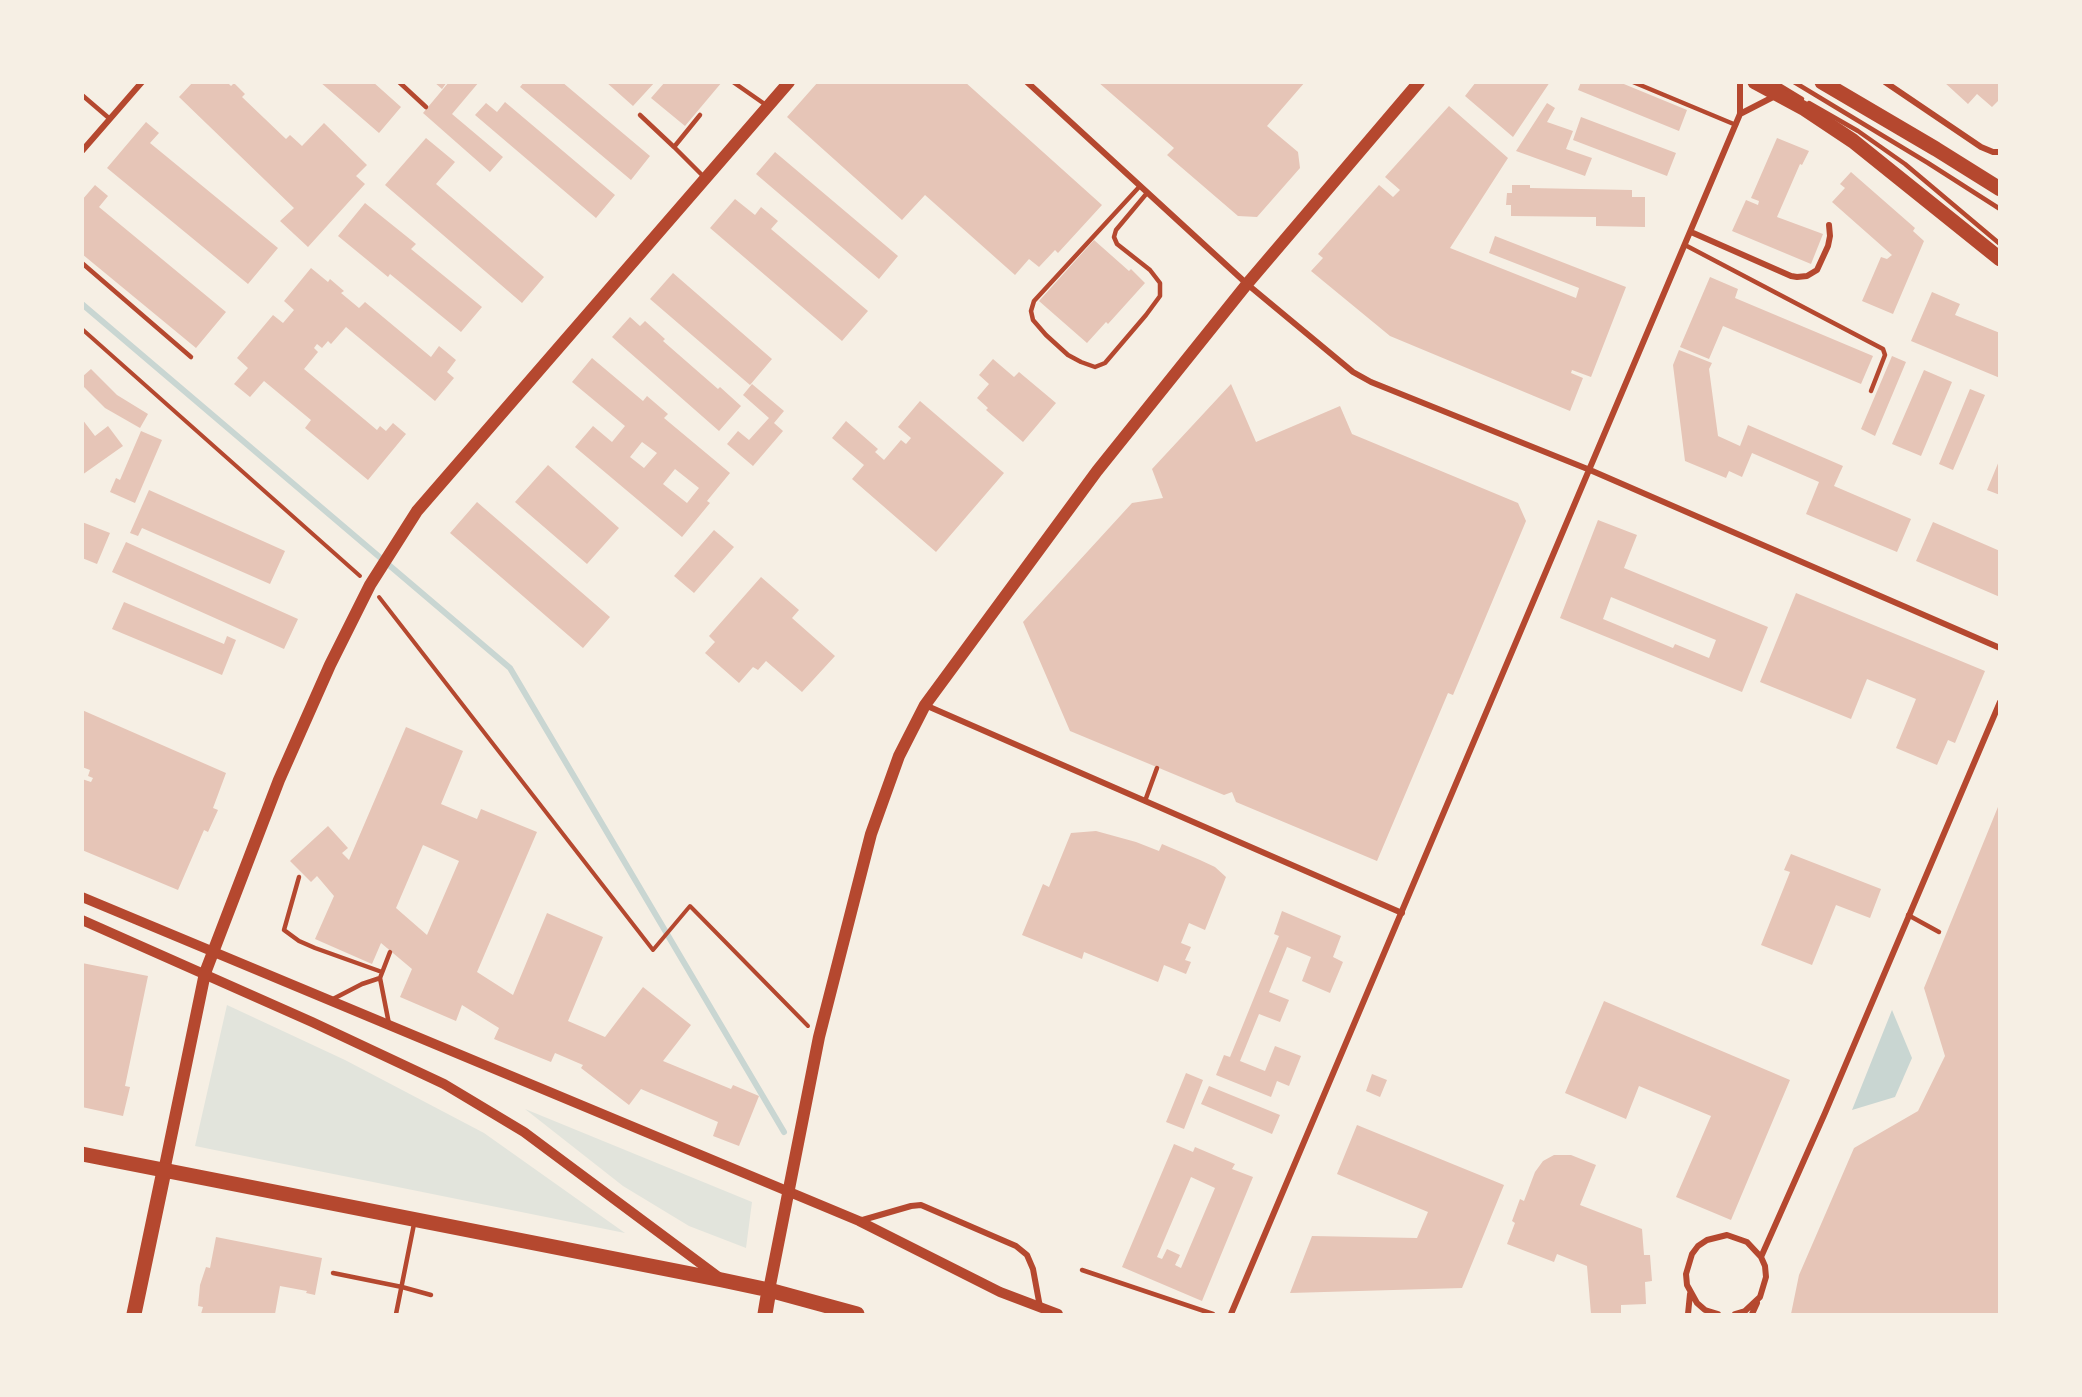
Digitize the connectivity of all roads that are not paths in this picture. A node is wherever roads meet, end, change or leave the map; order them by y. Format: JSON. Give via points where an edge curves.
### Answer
{"nodes":[{"id":1,"x":142,"y":82,"type":"edge"},
{"id":2,"x":399,"y":82,"type":"edge"},
{"id":3,"x":734,"y":82,"type":"edge"},
{"id":4,"x":789,"y":82,"type":"edge"},
{"id":5,"x":1027,"y":82,"type":"edge"},
{"id":6,"x":1419,"y":82,"type":"edge"},
{"id":7,"x":1633,"y":82,"type":"edge"},
{"id":8,"x":1740,"y":82,"type":"edge"},
{"id":9,"x":1755,"y":82,"type":"edge"},
{"id":10,"x":1794,"y":82,"type":"edge"},
{"id":11,"x":1822,"y":82,"type":"edge"},
{"id":12,"x":1885,"y":82,"type":"edge"},
{"id":13,"x":1776,"y":89,"type":"edge"},
{"id":14,"x":82,"y":95,"type":"edge"},
{"id":15,"x":769,"y":106,"type":"junction"},
{"id":16,"x":426,"y":107,"type":"dead end"},
{"id":17,"x":1740,"y":114,"type":"junction"},
{"id":18,"x":640,"y":115,"type":"dead end"},
{"id":19,"x":700,"y":115,"type":"dead end"},
{"id":20,"x":111,"y":119,"type":"junction"},
{"id":21,"x":1736,"y":125,"type":"junction"},
{"id":22,"x":674,"y":147,"type":"junction"},
{"id":23,"x":82,"y":151,"type":"edge"},
{"id":24,"x":2000,"y":152,"type":"edge"},
{"id":25,"x":705,"y":179,"type":"junction"},
{"id":26,"x":1140,"y":186,"type":"junction"},
{"id":27,"x":2000,"y":189,"type":"edge"},
{"id":28,"x":1147,"y":193,"type":"junction"},
{"id":29,"x":2000,"y":209,"type":"edge"},
{"id":30,"x":1829,"y":225,"type":"dead end"},
{"id":31,"x":1691,"y":232,"type":"junction"},
{"id":32,"x":2000,"y":244,"type":"edge"},
{"id":33,"x":1685,"y":245,"type":"junction"},
{"id":34,"x":2000,"y":259,"type":"edge"},
{"id":35,"x":82,"y":263,"type":"edge"},
{"id":36,"x":1247,"y":284,"type":"junction"},
{"id":37,"x":191,"y":357,"type":"dead end"},
{"id":38,"x":1871,"y":391,"type":"dead end"},
{"id":39,"x":1590,"y":470,"type":"junction"},
{"id":40,"x":2000,"y":648,"type":"edge"},
{"id":41,"x":2000,"y":702,"type":"edge"},
{"id":42,"x":925,"y":705,"type":"junction"},
{"id":43,"x":1157,"y":768,"type":"dead end"},
{"id":44,"x":1144,"y":801,"type":"junction"},
{"id":45,"x":299,"y":877,"type":"dead end"},
{"id":46,"x":82,"y":897,"type":"edge"},
{"id":47,"x":1402,"y":914,"type":"junction"},
{"id":48,"x":1908,"y":915,"type":"junction"},
{"id":49,"x":82,"y":920,"type":"edge"},
{"id":50,"x":1940,"y":932,"type":"dead end"},
{"id":51,"x":213,"y":950,"type":"junction"},
{"id":52,"x":390,"y":952,"type":"dead end"},
{"id":53,"x":382,"y":972,"type":"junction"},
{"id":54,"x":205,"y":973,"type":"junction"},
{"id":55,"x":380,"y":978,"type":"junction"},
{"id":56,"x":332,"y":1000,"type":"junction"},
{"id":57,"x":389,"y":1024,"type":"junction"},
{"id":58,"x":82,"y":1154,"type":"edge"},
{"id":59,"x":164,"y":1171,"type":"junction"},
{"id":60,"x":789,"y":1192,"type":"junction"},
{"id":61,"x":415,"y":1218,"type":"junction"},
{"id":62,"x":859,"y":1221,"type":"junction"},
{"id":63,"x":1761,"y":1257,"type":"junction"},
{"id":64,"x":1082,"y":1270,"type":"dead end"},
{"id":65,"x":333,"y":1273,"type":"dead end"},
{"id":66,"x":722,"y":1280,"type":"junction"},
{"id":67,"x":402,"y":1287,"type":"junction"},
{"id":68,"x":770,"y":1290,"type":"junction"},
{"id":69,"x":1690,"y":1294,"type":"junction"},
{"id":70,"x":431,"y":1295,"type":"dead end"},
{"id":71,"x":1760,"y":1297,"type":"junction"},
{"id":72,"x":1041,"y":1308,"type":"junction"},
{"id":73,"x":134,"y":1314,"type":"edge"},
{"id":74,"x":396,"y":1314,"type":"edge"},
{"id":75,"x":765,"y":1314,"type":"edge"},
{"id":76,"x":857,"y":1314,"type":"edge"},
{"id":77,"x":1058,"y":1314,"type":"edge"},
{"id":78,"x":1214,"y":1314,"type":"edge"},
{"id":79,"x":1231,"y":1314,"type":"edge"},
{"id":80,"x":1688,"y":1314,"type":"edge"},
{"id":81,"x":1718,"y":1314,"type":"edge"},
{"id":82,"x":1735,"y":1314,"type":"edge"},
{"id":83,"x":1752,"y":1314,"type":"edge"}],
"edges":[{"from":1,"to":20,"type":"street"},
{"from":2,"to":16,"type":"lane"},
{"from":3,"to":15,"type":"lane"},
{"from":4,"to":15,"type":"main road"},
{"from":5,"to":26,"type":"street"},
{"from":6,"to":36,"type":"main road"},
{"from":7,"to":21,"type":"lane"},
{"from":8,"to":17,"type":"street"},
{"from":9,"to":13,"type":"main road"},
{"from":10,"to":29,"type":"lane"},
{"from":11,"to":27,"type":"main road"},
{"from":12,"to":24,"type":"street","via":[[1981,147]]},
{"from":13,"to":17,"type":"street"},
{"from":13,"to":32,"type":"lane","via":[[1858,131],[1905,164]]},
{"from":13,"to":34,"type":"main road","via":[[1853,141]]},
{"from":14,"to":20,"type":"lane"},
{"from":15,"to":25,"type":"main road"},
{"from":17,"to":21,"type":"street"},
{"from":18,"to":22,"type":"lane"},
{"from":19,"to":22,"type":"lane"},
{"from":20,"to":23,"type":"street"},
{"from":21,"to":31,"type":"street"},
{"from":22,"to":25,"type":"lane"},
{"from":25,"to":51,"type":"main road","via":[[417,511],[400,536],[330,665],[279,780]]},
{"from":26,"to":28,"type":"street"},
{"from":26,"to":28,"type":"lane","via":[[1041,293],[1030,311],[1033,320],[1068,355],[1095,367],[1105,363],[1160,296],[1160,284],[1150,270],[1117,244],[1114,237]]},
{"from":28,"to":36,"type":"street"},
{"from":30,"to":31,"type":"street","via":[[1828,246],[1817,270],[1797,277]]},
{"from":31,"to":33,"type":"street"},
{"from":33,"to":38,"type":"lane","via":[[1883,349],[1885,355]]},
{"from":33,"to":39,"type":"street"},
{"from":35,"to":37,"type":"lane"},
{"from":36,"to":39,"type":"street","via":[[1353,372],[1371,382]]},
{"from":36,"to":42,"type":"main road","via":[[1097,471]]},
{"from":39,"to":40,"type":"street"},
{"from":39,"to":47,"type":"street"},
{"from":41,"to":48,"type":"street"},
{"from":42,"to":44,"type":"street"},
{"from":42,"to":60,"type":"main road","via":[[899,756],[871,834],[819,1037]]},
{"from":43,"to":44,"type":"lane"},
{"from":44,"to":47,"type":"street"},
{"from":45,"to":53,"type":"lane","via":[[284,930],[315,948]]},
{"from":46,"to":51,"type":"street"},
{"from":47,"to":79,"type":"street"},
{"from":48,"to":50,"type":"lane"},
{"from":48,"to":63,"type":"street"},
{"from":49,"to":54,"type":"street"},
{"from":51,"to":54,"type":"main road"},
{"from":51,"to":56,"type":"street"},
{"from":52,"to":53,"type":"lane"},
{"from":53,"to":55,"type":"lane"},
{"from":54,"to":59,"type":"main road"},
{"from":54,"to":66,"type":"street","via":[[454,1090],[524,1132]]},
{"from":55,"to":56,"type":"lane"},
{"from":55,"to":57,"type":"lane"},
{"from":56,"to":57,"type":"street"},
{"from":57,"to":60,"type":"street"},
{"from":58,"to":59,"type":"main road"},
{"from":59,"to":61,"type":"main road"},
{"from":59,"to":73,"type":"main road"},
{"from":60,"to":62,"type":"street"},
{"from":60,"to":68,"type":"main road"},
{"from":61,"to":66,"type":"main road"},
{"from":61,"to":67,"type":"lane"},
{"from":62,"to":72,"type":"street","via":[[1000,1292]]},
{"from":62,"to":72,"type":"street","via":[[921,1205],[1016,1246],[1027,1255],[1033,1269]]},
{"from":63,"to":69,"type":"street","via":[[1738,1237],[1727,1235],[1707,1240],[1687,1264]]},
{"from":63,"to":71,"type":"street","via":[[1766,1277]]},
{"from":64,"to":78,"type":"lane"},
{"from":65,"to":67,"type":"lane"},
{"from":66,"to":68,"type":"main road"},
{"from":67,"to":70,"type":"lane"},
{"from":67,"to":74,"type":"lane"},
{"from":68,"to":75,"type":"main road"},
{"from":68,"to":76,"type":"main road"},
{"from":69,"to":80,"type":"street"},
{"from":69,"to":81,"type":"street","via":[[1705,1310]]},
{"from":71,"to":82,"type":"street","via":[[1745,1311]]},
{"from":71,"to":83,"type":"street"},
{"from":72,"to":77,"type":"street"}]}
